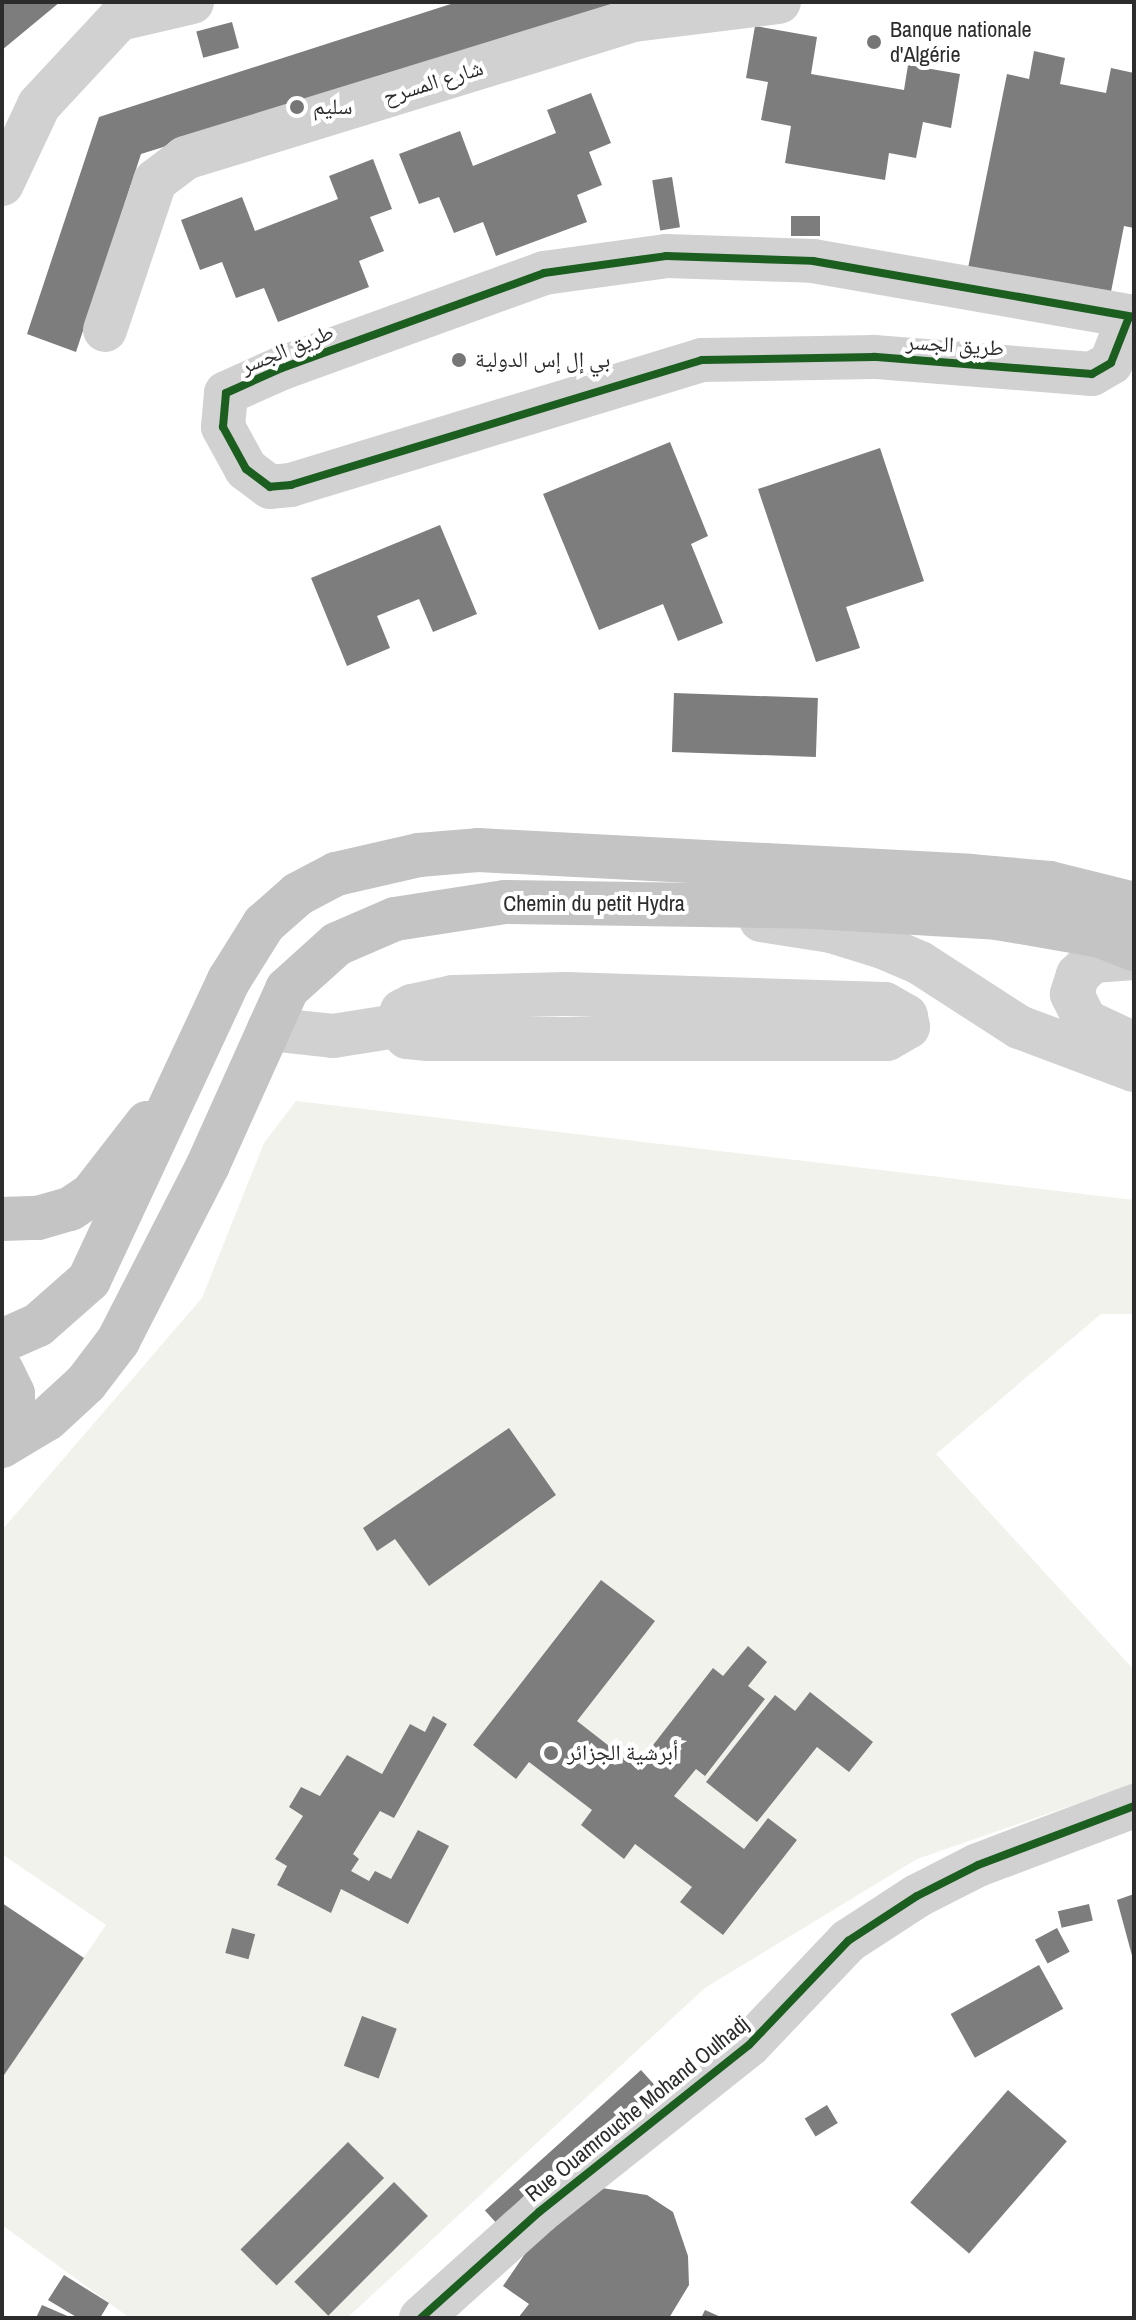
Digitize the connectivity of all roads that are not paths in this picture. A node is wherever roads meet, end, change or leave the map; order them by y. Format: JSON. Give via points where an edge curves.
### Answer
{"nodes":[{"id":1,"x":192,"y":2,"type":"edge"},
{"id":2,"x":779,"y":2,"type":"edge"},
{"id":3,"x":2,"y":184,"type":"edge"},
{"id":4,"x":1131,"y":317,"type":"edge"},
{"id":5,"x":105,"y":330,"type":"dead end"},
{"id":6,"x":652,"y":903,"type":"junction"},
{"id":7,"x":1134,"y":904,"type":"edge"},
{"id":8,"x":1134,"y":949,"type":"edge"},
{"id":9,"x":1134,"y":958,"type":"edge"},
{"id":10,"x":396,"y":1026,"type":"junction"},
{"id":11,"x":269,"y":1029,"type":"junction"},
{"id":12,"x":1134,"y":1044,"type":"edge"},
{"id":13,"x":1134,"y":1070,"type":"edge"},
{"id":14,"x":171,"y":1104,"type":"junction"},
{"id":15,"x":2,"y":1219,"type":"edge"},
{"id":16,"x":2,"y":1341,"type":"edge"},
{"id":17,"x":2,"y":1371,"type":"edge"},
{"id":18,"x":2,"y":1446,"type":"edge"},
{"id":19,"x":1134,"y":1806,"type":"edge"},
{"id":20,"x":421,"y":2318,"type":"edge"}],
"edges":[{"from":1,"to":3,"type":"street","via":[[119,19],[39,105]]},
{"from":2,"to":5,"type":"street","name":"شارع المسرح","via":[[634,20],[185,158],[155,181]]},
{"from":4,"to":4,"type":"street","name":"طريق الجسر","via":[[813,261],[666,256],[544,273],[282,368],[226,393],[223,427],[246,469],[270,487],[291,485],[702,360],[874,357],[1092,374],[1111,363]]},
{"from":6,"to":8,"type":"main road","name":"Chemin du petit Hydra","via":[[997,918],[1101,936]]},
{"from":6,"to":11,"type":"main road","name":"Chemin du petit Hydra","via":[[505,902],[395,919],[337,944],[287,989]]},
{"from":6,"to":13,"type":"street","via":[[831,931],[883,947],[920,963],[1019,1027]]},
{"from":7,"to":14,"type":"main road","name":"Chemin du petit Hydra","via":[[1050,883],[938,874],[478,850],[377,862],[336,874],[298,894],[264,924],[229,980]]},
{"from":9,"to":12,"type":"street","via":[[1093,961],[1078,975],[1072,994],[1085,1021]]},
{"from":10,"to":10,"type":"street","via":[[402,1011],[422,1003],[524,994],[877,1004],[892,1006],[909,1021],[900,1036],[872,1039],[413,1039]]},
{"from":10,"to":11,"type":"street","via":[[333,1036]]},
{"from":11,"to":18,"type":"main road","name":"Chemin du petit Hydra","via":[[208,1165],[118,1341],[86,1383],[47,1419]]},
{"from":14,"to":15,"type":"main road","via":[[136,1133],[81,1202],[38,1218]]},
{"from":14,"to":16,"type":"main road","name":"Chemin du petit Hydra","via":[[89,1280],[38,1325]]},
{"from":17,"to":18,"type":"main road","via":[[13,1394],[13,1422]]},
{"from":19,"to":20,"type":"street","name":"Rue Ouamrouche Mohand Oulhadj","via":[[978,1865],[917,1896],[848,1941],[749,2045],[539,2212]]}]}
